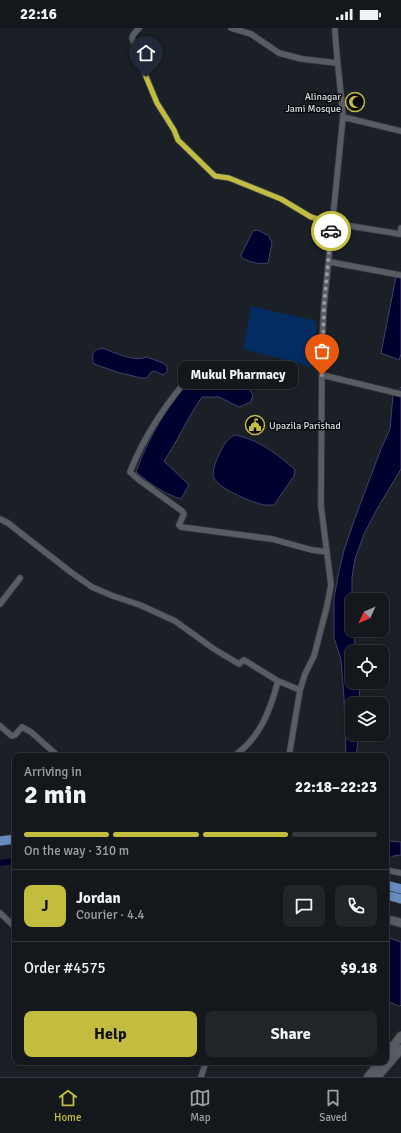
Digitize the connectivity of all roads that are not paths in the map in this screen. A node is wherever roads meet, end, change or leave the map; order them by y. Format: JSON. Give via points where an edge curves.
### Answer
{"nodes":[{"id":1,"x":139,"y":28,"type":"edge"},
{"id":2,"x":231,"y":28,"type":"edge"},
{"id":3,"x":335,"y":28,"type":"edge"},
{"id":4,"x":337,"y":63,"type":"junction"},
{"id":5,"x":343,"y":117,"type":"junction"},
{"id":6,"x":401,"y":131,"type":"edge"},
{"id":7,"x":332,"y":223,"type":"junction"},
{"id":8,"x":401,"y":228,"type":"edge"},
{"id":9,"x":330,"y":262,"type":"junction"},
{"id":10,"x":400,"y":274,"type":"edge"},
{"id":11,"x":225,"y":373,"type":"dead end"},
{"id":12,"x":322,"y":375,"type":"junction"},
{"id":13,"x":401,"y":394,"type":"edge"},
{"id":14,"x":0,"y":519,"type":"edge"},
{"id":15,"x":327,"y":552,"type":"junction"},
{"id":16,"x":20,"y":578,"type":"dead end"},
{"id":17,"x":0,"y":604,"type":"edge"},
{"id":18,"x":278,"y":681,"type":"junction"},
{"id":19,"x":300,"y":690,"type":"junction"},
{"id":20,"x":0,"y":726,"type":"edge"},
{"id":21,"x":55,"y":753,"type":"edge"},
{"id":22,"x":238,"y":753,"type":"edge"},
{"id":23,"x":290,"y":753,"type":"edge"},
{"id":24,"x":12,"y":839,"type":"edge"},
{"id":25,"x":0,"y":841,"type":"edge"},
{"id":26,"x":389,"y":871,"type":"edge"},
{"id":27,"x":401,"y":873,"type":"edge"},
{"id":28,"x":389,"y":886,"type":"edge"},
{"id":29,"x":401,"y":889,"type":"edge"},
{"id":30,"x":389,"y":896,"type":"edge"},
{"id":31,"x":401,"y":899,"type":"edge"},
{"id":32,"x":0,"y":913,"type":"edge"},
{"id":33,"x":389,"y":921,"type":"edge"},
{"id":34,"x":401,"y":923,"type":"edge"},
{"id":35,"x":12,"y":924,"type":"edge"},
{"id":36,"x":401,"y":1036,"type":"edge"},
{"id":37,"x":401,"y":1049,"type":"edge"},
{"id":38,"x":389,"y":1051,"type":"edge"},
{"id":39,"x":389,"y":1063,"type":"edge"},
{"id":40,"x":205,"y":1065,"type":"edge"},
{"id":41,"x":378,"y":1065,"type":"edge"},
{"id":42,"x":387,"y":1065,"type":"edge"},
{"id":43,"x":201,"y":1077,"type":"edge"},
{"id":44,"x":368,"y":1077,"type":"edge"},
{"id":45,"x":377,"y":1077,"type":"edge"}],
"edges":[{"from":1,"to":7,"type":"street","via":[[132,38],[139,60],[157,103],[178,140],[215,176],[229,178],[281,199],[311,217]]},
{"from":2,"to":4,"type":"street","via":[[251,34],[279,53],[302,59]]},
{"from":3,"to":4,"type":"street"},
{"from":4,"to":5,"type":"street"},
{"from":5,"to":6,"type":"street"},
{"from":5,"to":7,"type":"street"},
{"from":7,"to":8,"type":"street","via":[[400,234]]},
{"from":7,"to":9,"type":"street"},
{"from":9,"to":10,"type":"street"},
{"from":9,"to":12,"type":"street","via":[[324,306]]},
{"from":11,"to":15,"type":"street","via":[[204,366],[198,367],[179,388],[152,428],[130,472],[182,511],[184,514],[178,525],[182,527],[272,539]]},
{"from":12,"to":13,"type":"street"},
{"from":12,"to":15,"type":"street","via":[[321,506]]},
{"from":14,"to":18,"type":"street","via":[[92,587],[175,621],[239,664],[244,660]]},
{"from":15,"to":19,"type":"street","via":[[331,585],[327,606],[314,656]]},
{"from":16,"to":17,"type":"street"},
{"from":18,"to":19,"type":"street"},
{"from":18,"to":22,"type":"street","via":[[268,715],[254,739]]},
{"from":19,"to":23,"type":"street"},
{"from":20,"to":21,"type":"street","via":[[12,736],[22,727]]},
{"from":24,"to":25,"type":"main road"},
{"from":26,"to":27,"type":"street"},
{"from":28,"to":29,"type":"main road"},
{"from":30,"to":31,"type":"main road"},
{"from":32,"to":35,"type":"street"},
{"from":33,"to":34,"type":"main road"},
{"from":36,"to":38,"type":"main road"},
{"from":37,"to":39,"type":"main road"},
{"from":40,"to":43,"type":"street"},
{"from":41,"to":44,"type":"main road"},
{"from":42,"to":45,"type":"main road"}]}
